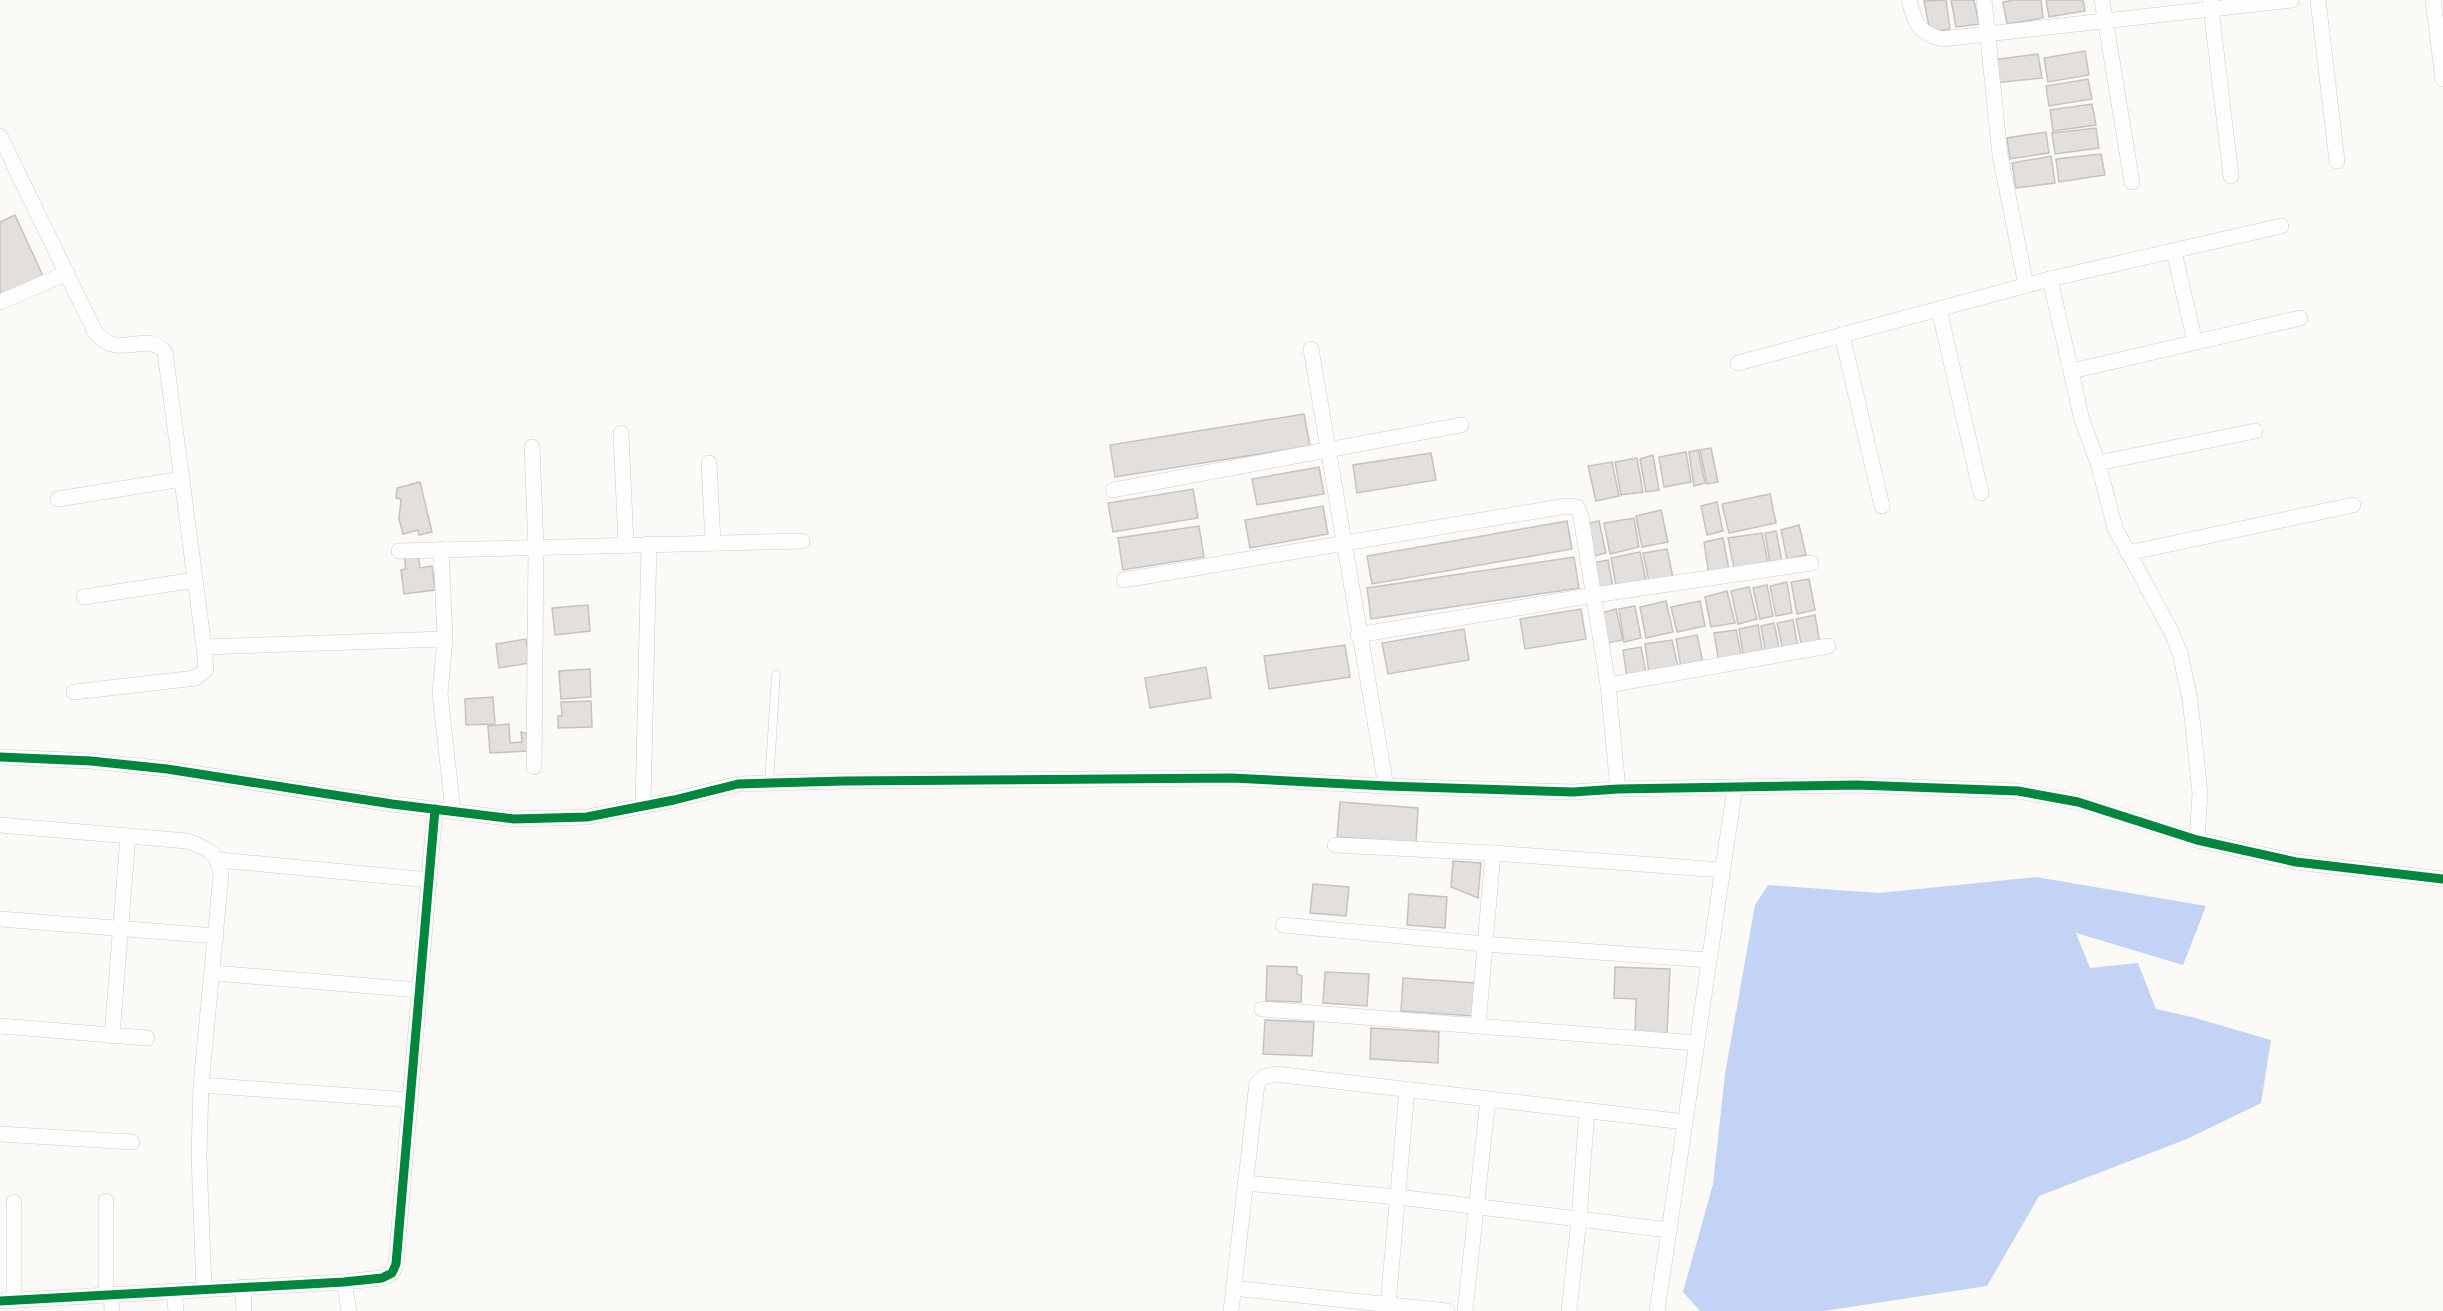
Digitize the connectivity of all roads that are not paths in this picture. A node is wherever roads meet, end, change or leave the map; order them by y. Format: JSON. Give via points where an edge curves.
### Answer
{"nodes":[{"id":1,"x":1909,"y":0,"type":"edge"},
{"id":2,"x":1984,"y":0,"type":"edge"},
{"id":3,"x":2102,"y":0,"type":"edge"},
{"id":4,"x":2292,"y":0,"type":"edge"},
{"id":5,"x":2318,"y":0,"type":"edge"},
{"id":6,"x":2433,"y":0,"type":"edge"},
{"id":7,"x":2210,"y":4,"type":"edge"},
{"id":8,"x":2105,"y":20,"type":"junction"},
{"id":9,"x":1986,"y":34,"type":"junction"},
{"id":10,"x":2443,"y":79,"type":"edge"},
{"id":11,"x":0,"y":136,"type":"edge"},
{"id":12,"x":2337,"y":162,"type":"dead end"},
{"id":13,"x":2230,"y":176,"type":"dead end"},
{"id":14,"x":2132,"y":182,"type":"dead end"},
{"id":15,"x":2281,"y":226,"type":"dead end"},
{"id":16,"x":2174,"y":252,"type":"junction"},
{"id":17,"x":67,"y":273,"type":"junction"},
{"id":18,"x":2050,"y":279,"type":"junction"},
{"id":19,"x":2026,"y":285,"type":"junction"},
{"id":20,"x":0,"y":302,"type":"edge"},
{"id":21,"x":1939,"y":309,"type":"junction"},
{"id":22,"x":2300,"y":318,"type":"dead end"},
{"id":23,"x":1842,"y":335,"type":"junction"},
{"id":24,"x":2195,"y":342,"type":"junction"},
{"id":25,"x":1311,"y":349,"type":"dead end"},
{"id":26,"x":1738,"y":363,"type":"dead end"},
{"id":27,"x":2072,"y":371,"type":"junction"},
{"id":28,"x":1461,"y":425,"type":"dead end"},
{"id":29,"x":2255,"y":431,"type":"dead end"},
{"id":30,"x":621,"y":433,"type":"dead end"},
{"id":31,"x":532,"y":447,"type":"dead end"},
{"id":32,"x":1328,"y":449,"type":"junction"},
{"id":33,"x":709,"y":463,"type":"dead end"},
{"id":34,"x":2098,"y":463,"type":"junction"},
{"id":35,"x":182,"y":479,"type":"junction"},
{"id":36,"x":1113,"y":490,"type":"dead end"},
{"id":37,"x":1981,"y":493,"type":"dead end"},
{"id":38,"x":58,"y":499,"type":"dead end"},
{"id":39,"x":2353,"y":505,"type":"dead end"},
{"id":40,"x":1882,"y":506,"type":"dead end"},
{"id":41,"x":802,"y":541,"type":"dead end"},
{"id":42,"x":1343,"y":541,"type":"junction"},
{"id":43,"x":713,"y":543,"type":"junction"},
{"id":44,"x":649,"y":544,"type":"junction"},
{"id":45,"x":626,"y":545,"type":"junction"},
{"id":46,"x":536,"y":547,"type":"junction"},
{"id":47,"x":441,"y":549,"type":"junction"},
{"id":48,"x":399,"y":551,"type":"dead end"},
{"id":49,"x":2128,"y":554,"type":"junction"},
{"id":50,"x":1811,"y":563,"type":"dead end"},
{"id":51,"x":195,"y":580,"type":"junction"},
{"id":52,"x":1124,"y":580,"type":"dead end"},
{"id":53,"x":1594,"y":595,"type":"junction"},
{"id":54,"x":84,"y":597,"type":"dead end"},
{"id":55,"x":1358,"y":635,"type":"junction"},
{"id":56,"x":445,"y":639,"type":"junction"},
{"id":57,"x":1828,"y":646,"type":"dead end"},
{"id":58,"x":204,"y":647,"type":"junction"},
{"id":59,"x":776,"y":675,"type":"dead end"},
{"id":60,"x":1608,"y":685,"type":"junction"},
{"id":61,"x":74,"y":692,"type":"dead end"},
{"id":62,"x":0,"y":757,"type":"edge"},
{"id":63,"x":534,"y":767,"type":"dead end"},
{"id":64,"x":768,"y":783,"type":"junction"},
{"id":65,"x":1386,"y":786,"type":"junction"},
{"id":66,"x":1735,"y":787,"type":"junction"},
{"id":67,"x":1618,"y":789,"type":"junction"},
{"id":68,"x":642,"y":806,"type":"junction"},
{"id":69,"x":435,"y":809,"type":"junction"},
{"id":70,"x":453,"y":811,"type":"junction"},
{"id":71,"x":0,"y":825,"type":"edge"},
{"id":72,"x":128,"y":836,"type":"junction"},
{"id":73,"x":2197,"y":840,"type":"junction"},
{"id":74,"x":1335,"y":845,"type":"dead end"},
{"id":75,"x":1493,"y":853,"type":"junction"},
{"id":76,"x":219,"y":860,"type":"junction"},
{"id":77,"x":1722,"y":870,"type":"junction"},
{"id":78,"x":2443,"y":879,"type":"edge"},
{"id":79,"x":429,"y":880,"type":"junction"},
{"id":80,"x":0,"y":919,"type":"edge"},
{"id":81,"x":1283,"y":925,"type":"dead end"},
{"id":82,"x":121,"y":929,"type":"junction"},
{"id":83,"x":216,"y":936,"type":"junction"},
{"id":84,"x":1485,"y":944,"type":"junction"},
{"id":85,"x":1708,"y":960,"type":"junction"},
{"id":86,"x":213,"y":973,"type":"junction"},
{"id":87,"x":419,"y":990,"type":"junction"},
{"id":88,"x":1262,"y":1009,"type":"dead end"},
{"id":89,"x":0,"y":1026,"type":"edge"},
{"id":90,"x":1478,"y":1026,"type":"junction"},
{"id":91,"x":112,"y":1036,"type":"junction"},
{"id":92,"x":147,"y":1038,"type":"dead end"},
{"id":93,"x":1696,"y":1043,"type":"junction"},
{"id":94,"x":201,"y":1085,"type":"junction"},
{"id":95,"x":1407,"y":1090,"type":"junction"},
{"id":96,"x":1488,"y":1099,"type":"junction"},
{"id":97,"x":410,"y":1100,"type":"junction"},
{"id":98,"x":1587,"y":1110,"type":"junction"},
{"id":99,"x":1685,"y":1122,"type":"junction"},
{"id":100,"x":0,"y":1134,"type":"edge"},
{"id":101,"x":132,"y":1142,"type":"dead end"},
{"id":102,"x":1245,"y":1184,"type":"junction"},
{"id":103,"x":1398,"y":1197,"type":"junction"},
{"id":104,"x":106,"y":1201,"type":"dead end"},
{"id":105,"x":14,"y":1203,"type":"dead end"},
{"id":106,"x":1476,"y":1206,"type":"junction"},
{"id":107,"x":1579,"y":1219,"type":"junction"},
{"id":108,"x":1669,"y":1230,"type":"junction"},
{"id":109,"x":344,"y":1282,"type":"junction"},
{"id":110,"x":243,"y":1287,"type":"junction"},
{"id":111,"x":1233,"y":1288,"type":"junction"},
{"id":112,"x":204,"y":1289,"type":"junction"},
{"id":113,"x":174,"y":1291,"type":"junction"},
{"id":114,"x":108,"y":1294,"type":"junction"},
{"id":115,"x":16,"y":1303,"type":"edge"},
{"id":116,"x":1398,"y":1307,"type":"edge"},
{"id":117,"x":112,"y":1311,"type":"edge"},
{"id":118,"x":176,"y":1311,"type":"edge"},
{"id":119,"x":244,"y":1311,"type":"edge"},
{"id":120,"x":349,"y":1311,"type":"edge"},
{"id":121,"x":1231,"y":1311,"type":"edge"},
{"id":122,"x":1447,"y":1311,"type":"edge"},
{"id":123,"x":1465,"y":1311,"type":"edge"},
{"id":124,"x":1569,"y":1311,"type":"edge"},
{"id":125,"x":1658,"y":1311,"type":"edge"}],
"edges":[{"from":1,"to":9,"type":"street","via":[[1915,22],[1927,35],[1942,39]]},
{"from":2,"to":9,"type":"street"},
{"from":3,"to":8,"type":"street"},
{"from":4,"to":7,"type":"street"},
{"from":5,"to":12,"type":"street"},
{"from":6,"to":10,"type":"street"},
{"from":7,"to":8,"type":"street"},
{"from":7,"to":13,"type":"street"},
{"from":8,"to":9,"type":"street"},
{"from":8,"to":14,"type":"street"},
{"from":9,"to":19,"type":"street","via":[[2000,155]]},
{"from":11,"to":17,"type":"street"},
{"from":15,"to":16,"type":"street"},
{"from":16,"to":18,"type":"street"},
{"from":16,"to":24,"type":"street"},
{"from":17,"to":20,"type":"street"},
{"from":17,"to":35,"type":"street","via":[[95,332],[104,342],[114,346],[152,343],[165,352]]},
{"from":18,"to":19,"type":"street"},
{"from":18,"to":27,"type":"street"},
{"from":19,"to":21,"type":"street"},
{"from":21,"to":23,"type":"street"},
{"from":21,"to":37,"type":"street"},
{"from":22,"to":24,"type":"street"},
{"from":23,"to":26,"type":"street"},
{"from":23,"to":40,"type":"street"},
{"from":24,"to":27,"type":"street"},
{"from":25,"to":32,"type":"street"},
{"from":27,"to":34,"type":"street","via":[[2082,420]]},
{"from":28,"to":32,"type":"street"},
{"from":29,"to":34,"type":"street"},
{"from":30,"to":45,"type":"street"},
{"from":31,"to":46,"type":"street"},
{"from":32,"to":36,"type":"street"},
{"from":32,"to":42,"type":"street"},
{"from":33,"to":43,"type":"street"},
{"from":34,"to":49,"type":"street","via":[[2107,502]]},
{"from":35,"to":38,"type":"street"},
{"from":35,"to":51,"type":"street"},
{"from":39,"to":49,"type":"street"},
{"from":41,"to":43,"type":"street"},
{"from":42,"to":52,"type":"street"},
{"from":42,"to":53,"type":"street","via":[[1577,507]]},
{"from":42,"to":55,"type":"street"},
{"from":43,"to":44,"type":"street"},
{"from":44,"to":45,"type":"street"},
{"from":44,"to":68,"type":"street"},
{"from":45,"to":46,"type":"street"},
{"from":46,"to":47,"type":"street"},
{"from":46,"to":63,"type":"street"},
{"from":47,"to":48,"type":"street"},
{"from":47,"to":56,"type":"street"},
{"from":49,"to":73,"type":"street","via":[[2180,653],[2190,699],[2200,793]]},
{"from":50,"to":53,"type":"street"},
{"from":51,"to":54,"type":"street"},
{"from":51,"to":58,"type":"street"},
{"from":53,"to":55,"type":"street"},
{"from":53,"to":60,"type":"street"},
{"from":55,"to":65,"type":"street"},
{"from":56,"to":58,"type":"street"},
{"from":56,"to":70,"type":"street","via":[[440,694]]},
{"from":57,"to":60,"type":"street"},
{"from":58,"to":61,"type":"street","via":[[206,669],[196,678]]},
{"from":59,"to":64,"type":"lane"},
{"from":60,"to":67,"type":"street"},
{"from":62,"to":69,"type":"street","via":[[167,769]]},
{"from":64,"to":65,"type":"street","via":[[1232,778]]},
{"from":64,"to":68,"type":"street","via":[[738,784]]},
{"from":65,"to":67,"type":"street","via":[[1573,792]]},
{"from":66,"to":67,"type":"street"},
{"from":66,"to":73,"type":"street","via":[[1857,785],[2018,791],[2078,802]]},
{"from":66,"to":77,"type":"street"},
{"from":68,"to":70,"type":"street","via":[[576,817],[514,819]]},
{"from":69,"to":70,"type":"street"},
{"from":69,"to":79,"type":"street"},
{"from":71,"to":72,"type":"street"},
{"from":72,"to":76,"type":"street","via":[[188,841],[212,851]]},
{"from":72,"to":82,"type":"street"},
{"from":73,"to":78,"type":"street","via":[[2326,867]]},
{"from":74,"to":75,"type":"street"},
{"from":75,"to":77,"type":"street"},
{"from":75,"to":84,"type":"street"},
{"from":76,"to":79,"type":"street"},
{"from":76,"to":83,"type":"street"},
{"from":77,"to":85,"type":"street"},
{"from":79,"to":87,"type":"street"},
{"from":80,"to":82,"type":"street"},
{"from":81,"to":84,"type":"street"},
{"from":82,"to":83,"type":"street"},
{"from":82,"to":91,"type":"street"},
{"from":83,"to":86,"type":"street"},
{"from":84,"to":85,"type":"street"},
{"from":84,"to":90,"type":"street"},
{"from":85,"to":93,"type":"street"},
{"from":86,"to":87,"type":"street"},
{"from":86,"to":94,"type":"street"},
{"from":87,"to":97,"type":"street"},
{"from":88,"to":90,"type":"street"},
{"from":89,"to":91,"type":"street"},
{"from":90,"to":93,"type":"street"},
{"from":91,"to":92,"type":"street"},
{"from":93,"to":99,"type":"street"},
{"from":94,"to":97,"type":"street"},
{"from":94,"to":112,"type":"street","via":[[199,1156]]},
{"from":95,"to":96,"type":"street"},
{"from":95,"to":102,"type":"street","via":[[1275,1074],[1264,1077],[1257,1083]]},
{"from":95,"to":103,"type":"street"},
{"from":96,"to":98,"type":"street"},
{"from":96,"to":106,"type":"street"},
{"from":97,"to":109,"type":"street","via":[[396,1264],[392,1273],[382,1278]]},
{"from":98,"to":99,"type":"street"},
{"from":98,"to":107,"type":"street"},
{"from":99,"to":108,"type":"street"},
{"from":100,"to":101,"type":"street"},
{"from":102,"to":103,"type":"street"},
{"from":102,"to":111,"type":"street"},
{"from":103,"to":106,"type":"street"},
{"from":103,"to":116,"type":"street"},
{"from":104,"to":114,"type":"street"},
{"from":105,"to":115,"type":"street"},
{"from":106,"to":107,"type":"street"},
{"from":106,"to":123,"type":"street"},
{"from":107,"to":108,"type":"street"},
{"from":107,"to":124,"type":"street"},
{"from":108,"to":125,"type":"street"},
{"from":109,"to":110,"type":"street"},
{"from":109,"to":120,"type":"street"},
{"from":110,"to":112,"type":"street"},
{"from":110,"to":119,"type":"street"},
{"from":111,"to":116,"type":"street"},
{"from":111,"to":121,"type":"street"},
{"from":112,"to":113,"type":"street"},
{"from":113,"to":114,"type":"street"},
{"from":113,"to":118,"type":"street"},
{"from":114,"to":115,"type":"street"},
{"from":114,"to":117,"type":"street"},
{"from":116,"to":122,"type":"street"}]}
